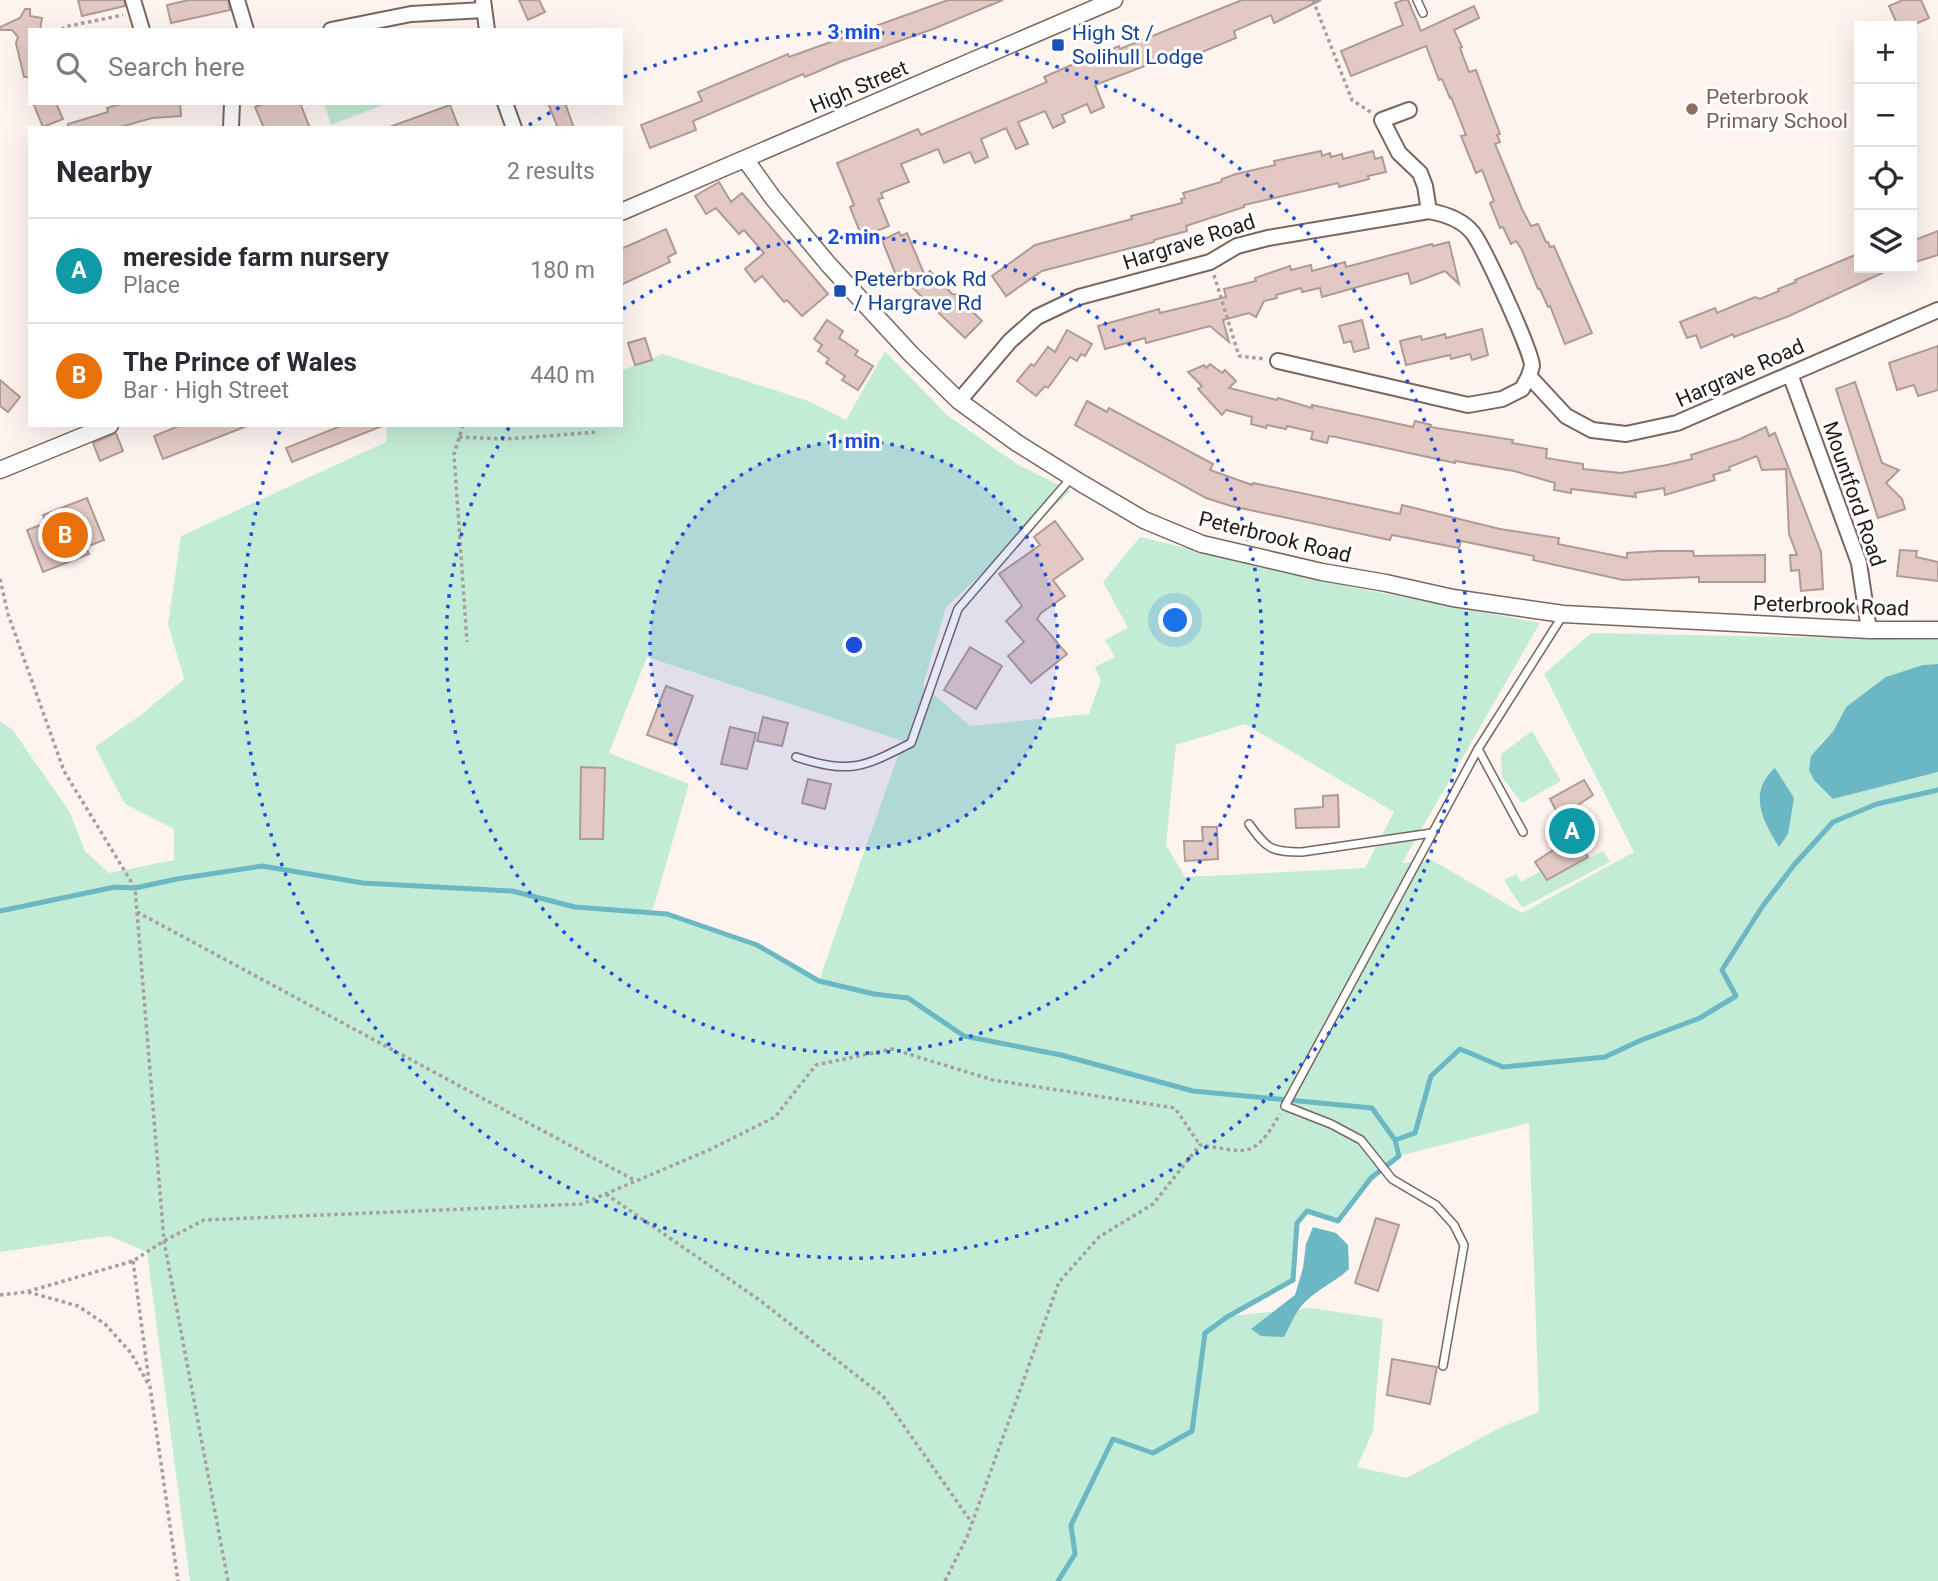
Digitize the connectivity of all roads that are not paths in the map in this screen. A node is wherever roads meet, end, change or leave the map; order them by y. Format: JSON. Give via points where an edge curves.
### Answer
{"nodes":[{"id":1,"x":237,"y":0,"type":"edge"},
{"id":2,"x":1114,"y":0,"type":"edge"},
{"id":3,"x":1417,"y":0,"type":"edge"},
{"id":4,"x":484,"y":5,"type":"edge"},
{"id":5,"x":134,"y":6,"type":"edge"},
{"id":6,"x":411,"y":7,"type":"edge"},
{"id":7,"x":1423,"y":13,"type":"dead end"},
{"id":8,"x":141,"y":28,"type":"edge"},
{"id":9,"x":245,"y":28,"type":"edge"},
{"id":10,"x":338,"y":28,"type":"edge"},
{"id":11,"x":487,"y":28,"type":"edge"},
{"id":12,"x":232,"y":105,"type":"edge"},
{"id":13,"x":506,"y":105,"type":"edge"},
{"id":14,"x":1409,"y":110,"type":"dead end"},
{"id":15,"x":231,"y":126,"type":"edge"},
{"id":16,"x":513,"y":126,"type":"edge"},
{"id":17,"x":745,"y":159,"type":"junction"},
{"id":18,"x":623,"y":211,"type":"edge"},
{"id":19,"x":1429,"y":211,"type":"junction"},
{"id":20,"x":1938,"y":310,"type":"edge"},
{"id":21,"x":1278,"y":361,"type":"road end"},
{"id":22,"x":1790,"y":374,"type":"junction"},
{"id":23,"x":1529,"y":376,"type":"junction"},
{"id":24,"x":959,"y":401,"type":"junction"},
{"id":25,"x":105,"y":427,"type":"edge"},
{"id":26,"x":0,"y":470,"type":"edge"},
{"id":27,"x":1072,"y":478,"type":"junction"},
{"id":28,"x":1563,"y":614,"type":"junction"},
{"id":29,"x":1869,"y":630,"type":"junction"},
{"id":30,"x":1938,"y":630,"type":"edge"},
{"id":31,"x":1478,"y":749,"type":"junction"},
{"id":32,"x":796,"y":757,"type":"dead end"},
{"id":33,"x":1249,"y":824,"type":"dead end"},
{"id":34,"x":1523,"y":832,"type":"dead end"},
{"id":35,"x":1432,"y":833,"type":"junction"},
{"id":36,"x":1443,"y":1366,"type":"dead end"}],
"edges":[{"from":1,"to":9,"type":"street"},
{"from":2,"to":17,"type":"street","name":"High Street"},
{"from":3,"to":7,"type":"lane"},
{"from":4,"to":6,"type":"street"},
{"from":4,"to":11,"type":"street"},
{"from":5,"to":8,"type":"street"},
{"from":6,"to":10,"type":"street"},
{"from":12,"to":15,"type":"street"},
{"from":13,"to":16,"type":"street"},
{"from":14,"to":19,"type":"street","via":[[1382,120],[1399,153],[1420,173]]},
{"from":17,"to":18,"type":"street","name":"High Street"},
{"from":17,"to":24,"type":"street","name":"Peterbrook Road","via":[[846,283]]},
{"from":19,"to":23,"type":"street","via":[[1446,214],[1471,230],[1486,253],[1532,364]]},
{"from":19,"to":24,"type":"street","name":"Hargrave Road","via":[[1268,238],[1237,246],[1210,262],[1079,297],[1037,317]]},
{"from":20,"to":22,"type":"street","name":"Hargrave Road"},
{"from":21,"to":23,"type":"street","via":[[1468,405],[1502,399],[1522,389]]},
{"from":22,"to":23,"type":"street","name":"Hargrave Road","via":[[1677,423],[1626,434],[1592,430],[1566,416]]},
{"from":22,"to":29,"type":"street","name":"Mountford Road","via":[[1859,563]]},
{"from":24,"to":27,"type":"street","name":"Peterbrook Road"},
{"from":25,"to":26,"type":"street"},
{"from":27,"to":28,"type":"street","name":"Peterbrook Road","via":[[1144,520],[1202,544],[1453,598]]},
{"from":27,"to":32,"type":"lane","via":[[958,609],[911,743],[852,767],[827,767]]},
{"from":28,"to":29,"type":"street","name":"Peterbrook Road"},
{"from":28,"to":31,"type":"lane"},
{"from":29,"to":30,"type":"street","name":"Peterbrook Road"},
{"from":31,"to":34,"type":"lane"},
{"from":31,"to":35,"type":"lane"},
{"from":33,"to":35,"type":"lane","via":[[1260,840],[1284,852]]},
{"from":35,"to":36,"type":"lane","via":[[1286,1106],[1360,1140],[1392,1179],[1436,1205],[1454,1225],[1464,1245]]}]}
